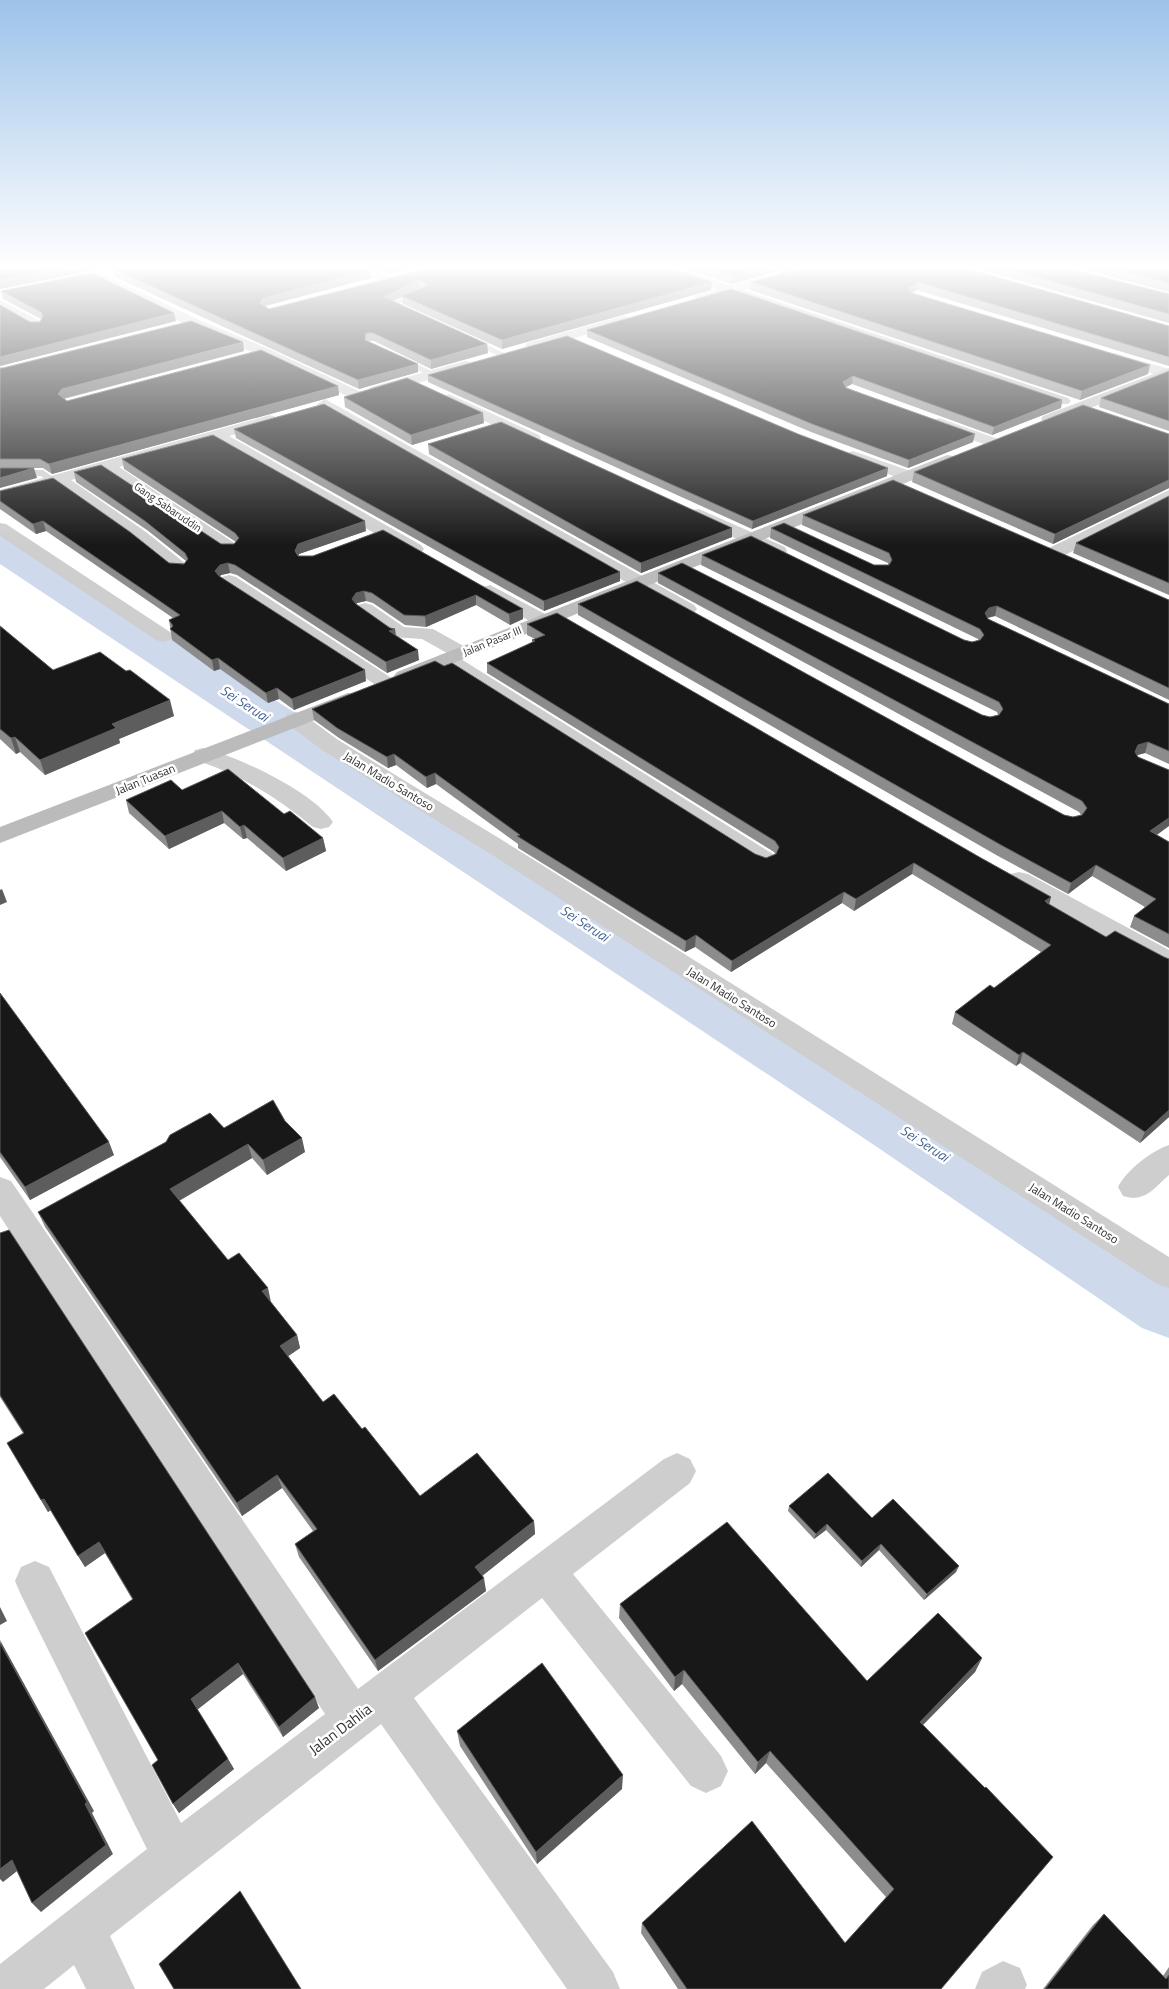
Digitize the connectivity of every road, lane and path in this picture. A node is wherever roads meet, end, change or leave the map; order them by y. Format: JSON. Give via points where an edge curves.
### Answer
{"nodes":[{"id":1,"x":280,"y":360,"type":"edge"},
{"id":2,"x":402,"y":360,"type":"edge"},
{"id":3,"x":482,"y":360,"type":"edge"},
{"id":4,"x":941,"y":360,"type":"edge"},
{"id":5,"x":1122,"y":360,"type":"edge"},
{"id":6,"x":1167,"y":373,"type":"edge"},
{"id":7,"x":434,"y":374,"type":"junction"},
{"id":8,"x":409,"y":381,"type":"junction"},
{"id":9,"x":356,"y":396,"type":"junction"},
{"id":10,"x":1079,"y":407,"type":"junction"},
{"id":11,"x":289,"y":415,"type":"edge"},
{"id":12,"x":1106,"y":416,"type":"edge"},
{"id":13,"x":926,"y":418,"type":"edge"},
{"id":14,"x":503,"y":424,"type":"junction"},
{"id":15,"x":1036,"y":424,"type":"edge"},
{"id":16,"x":484,"y":430,"type":"edge"},
{"id":17,"x":1009,"y":435,"type":"edge"},
{"id":18,"x":217,"y":436,"type":"junction"},
{"id":19,"x":992,"y":442,"type":"junction"},
{"id":20,"x":547,"y":444,"type":"edge"},
{"id":21,"x":842,"y":451,"type":"edge"},
{"id":22,"x":106,"y":466,"type":"junction"},
{"id":23,"x":0,"y":473,"type":"edge"},
{"id":24,"x":56,"y":480,"type":"junction"},
{"id":25,"x":903,"y":483,"type":"junction"},
{"id":26,"x":1169,"y":495,"type":"edge"},
{"id":27,"x":0,"y":496,"type":"edge"},
{"id":28,"x":681,"y":506,"type":"edge"},
{"id":29,"x":786,"y":525,"type":"junction"},
{"id":30,"x":0,"y":528,"type":"edge"},
{"id":31,"x":803,"y":533,"type":"edge"},
{"id":32,"x":752,"y":538,"type":"junction"},
{"id":33,"x":1036,"y":545,"type":"edge"},
{"id":34,"x":230,"y":548,"type":"edge"},
{"id":35,"x":1054,"y":553,"type":"junction"},
{"id":36,"x":796,"y":559,"type":"edge"},
{"id":37,"x":434,"y":560,"type":"edge"},
{"id":38,"x":1072,"y":561,"type":"edge"},
{"id":39,"x":684,"y":565,"type":"junction"},
{"id":40,"x":180,"y":568,"type":"edge"},
{"id":41,"x":710,"y":578,"type":"edge"},
{"id":42,"x":229,"y":581,"type":"edge"},
{"id":43,"x":476,"y":583,"type":"edge"},
{"id":44,"x":640,"y":583,"type":"junction"},
{"id":45,"x":365,"y":610,"type":"edge"},
{"id":46,"x":700,"y":616,"type":"edge"},
{"id":47,"x":551,"y":617,"type":"junction"},
{"id":48,"x":585,"y":629,"type":"edge"},
{"id":49,"x":163,"y":636,"type":"dead end"},
{"id":50,"x":454,"y":656,"type":"junction"},
{"id":51,"x":386,"y":683,"type":"junction"},
{"id":52,"x":292,"y":720,"type":"junction"},
{"id":53,"x":203,"y":756,"type":"junction"},
{"id":54,"x":321,"y":822,"type":"dead end"},
{"id":55,"x":0,"y":836,"type":"edge"},
{"id":56,"x":764,"y":859,"type":"edge"},
{"id":57,"x":1004,"y":872,"type":"edge"},
{"id":58,"x":1169,"y":961,"type":"edge"},
{"id":59,"x":1169,"y":1157,"type":"edge"},
{"id":60,"x":1134,"y":1187,"type":"dead end"},
{"id":61,"x":0,"y":1190,"type":"edge"},
{"id":62,"x":23,"y":1221,"type":"edge"},
{"id":63,"x":1169,"y":1274,"type":"edge"},
{"id":64,"x":677,"y":1471,"type":"dead end"},
{"id":65,"x":546,"y":1572,"type":"junction"},
{"id":66,"x":35,"y":1581,"type":"dead end"},
{"id":67,"x":369,"y":1707,"type":"junction"},
{"id":68,"x":706,"y":1771,"type":"dead end"},
{"id":69,"x":174,"y":1856,"type":"junction"},
{"id":70,"x":82,"y":1930,"type":"junction"},
{"id":71,"x":6,"y":1989,"type":"edge"},
{"id":72,"x":111,"y":1989,"type":"edge"},
{"id":73,"x":596,"y":1989,"type":"edge"}],
"edges":[{"from":1,"to":9,"type":"street"},
{"from":2,"to":7,"type":"lane"},
{"from":3,"to":7,"type":"street"},
{"from":4,"to":10,"type":"street"},
{"from":5,"to":6,"type":"street"},
{"from":6,"to":10,"type":"street"},
{"from":7,"to":8,"type":"street"},
{"from":8,"to":9,"type":"street"},
{"from":8,"to":14,"type":"street"},
{"from":9,"to":44,"type":"street","via":[[316,407],[420,449]]},
{"from":10,"to":12,"type":"street"},
{"from":10,"to":15,"type":"street"},
{"from":11,"to":18,"type":"street"},
{"from":13,"to":19,"type":"street"},
{"from":14,"to":16,"type":"street"},
{"from":14,"to":20,"type":"street"},
{"from":17,"to":19,"type":"street","name":"Jalan Pasar III"},
{"from":18,"to":22,"type":"street"},
{"from":18,"to":37,"type":"street","via":[[375,535]]},
{"from":19,"to":25,"type":"street","name":"Jalan Pasar III"},
{"from":21,"to":25,"type":"street"},
{"from":22,"to":24,"type":"street"},
{"from":22,"to":34,"type":"street","name":"Gang Sabaruddin"},
{"from":23,"to":24,"type":"lane","via":[[44,473]]},
{"from":24,"to":27,"type":"street"},
{"from":24,"to":40,"type":"street","via":[[140,536]]},
{"from":25,"to":29,"type":"street","name":"Jalan Pasar III"},
{"from":26,"to":35,"type":"street"},
{"from":28,"to":32,"type":"street"},
{"from":29,"to":31,"type":"street"},
{"from":29,"to":32,"type":"street","name":"Jalan Pasar III"},
{"from":30,"to":49,"type":"street"},
{"from":32,"to":36,"type":"street"},
{"from":32,"to":39,"type":"street","name":"Jalan Pasar III"},
{"from":33,"to":35,"type":"street"},
{"from":35,"to":38,"type":"street"},
{"from":39,"to":41,"type":"street"},
{"from":39,"to":44,"type":"street","name":"Jalan Pasar III"},
{"from":42,"to":51,"type":"street"},
{"from":43,"to":47,"type":"street"},
{"from":44,"to":46,"type":"street"},
{"from":44,"to":47,"type":"street","name":"Jalan Pasar III"},
{"from":45,"to":50,"type":"street","via":[[399,633],[426,633]]},
{"from":47,"to":48,"type":"street"},
{"from":47,"to":50,"type":"street","name":"Jalan Pasar III"},
{"from":50,"to":51,"type":"street","name":"Jalan Pasar III"},
{"from":50,"to":56,"type":"street"},
{"from":51,"to":52,"type":"street","name":"Jalan Pasar III"},
{"from":52,"to":53,"type":"street","name":"Jalan Tuasan"},
{"from":52,"to":63,"type":"street","name":"Jalan Madio Santoso"},
{"from":53,"to":54,"type":"street","via":[[239,767],[283,790]]},
{"from":53,"to":55,"type":"street","name":"Jalan Tuasan"},
{"from":57,"to":58,"type":"street"},
{"from":59,"to":60,"type":"street"},
{"from":61,"to":62,"type":"street"},
{"from":62,"to":67,"type":"street"},
{"from":64,"to":65,"type":"street","name":"Jalan Dahlia"},
{"from":65,"to":67,"type":"street","name":"Jalan Dahlia"},
{"from":65,"to":68,"type":"street"},
{"from":66,"to":69,"type":"street"},
{"from":67,"to":69,"type":"street","name":"Jalan Dahlia"},
{"from":67,"to":73,"type":"street"},
{"from":69,"to":70,"type":"street","name":"Jalan Dahlia"},
{"from":70,"to":71,"type":"street","name":"Jalan Dahlia"},
{"from":70,"to":72,"type":"street"}]}
